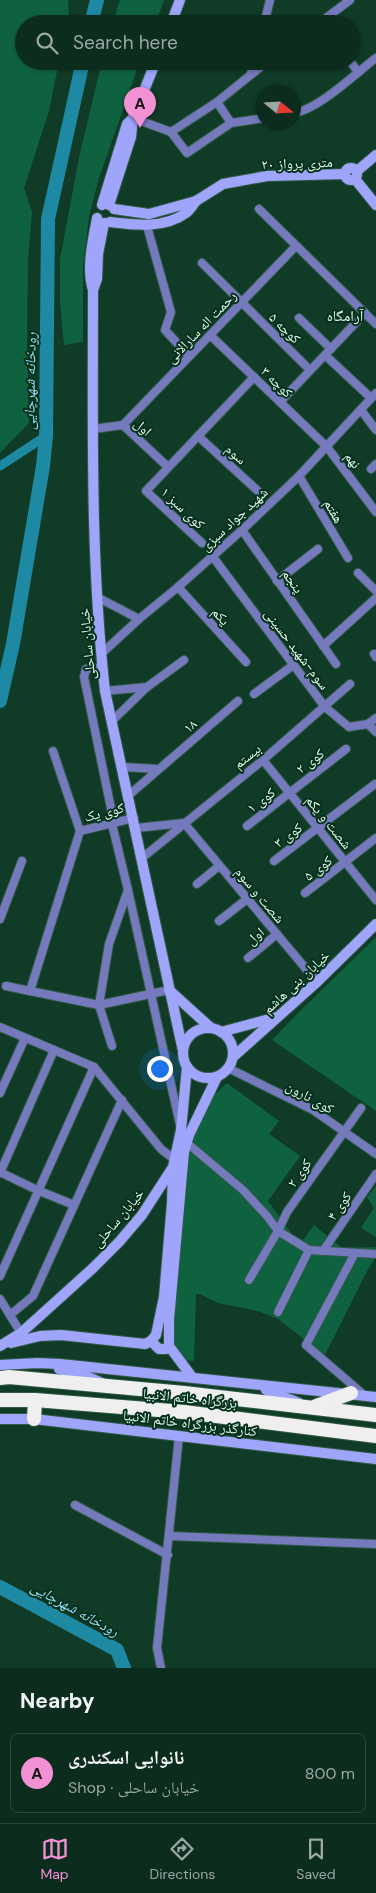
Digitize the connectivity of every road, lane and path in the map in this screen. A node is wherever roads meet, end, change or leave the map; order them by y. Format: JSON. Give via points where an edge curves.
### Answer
{"nodes":[{"id":1,"x":180,"y":0,"type":"edge"},
{"id":2,"x":270,"y":0,"type":"edge"},
{"id":3,"x":350,"y":0,"type":"edge"},
{"id":4,"x":174,"y":15,"type":"edge"},
{"id":5,"x":266,"y":15,"type":"edge"},
{"id":6,"x":330,"y":15,"type":"edge"},
{"id":7,"x":376,"y":58,"type":"edge"},
{"id":8,"x":152,"y":70,"type":"edge"},
{"id":9,"x":251,"y":70,"type":"edge"},
{"id":10,"x":256,"y":70,"type":"edge"},
{"id":11,"x":361,"y":70,"type":"edge"},
{"id":12,"x":361,"y":70,"type":"edge"},
{"id":13,"x":358,"y":72,"type":"joint"},
{"id":14,"x":250,"y":74,"type":"junction"},
{"id":15,"x":217,"y":102,"type":"junction"},
{"id":16,"x":301,"y":111,"type":"edge"},
{"id":17,"x":133,"y":118,"type":"junction"},
{"id":18,"x":256,"y":119,"type":"edge"},
{"id":19,"x":231,"y":124,"type":"junction"},
{"id":20,"x":171,"y":132,"type":"junction"},
{"id":21,"x":376,"y":155,"type":"edge"},
{"id":22,"x":352,"y":175,"type":"junction"},
{"id":23,"x":196,"y":201,"type":"junction"},
{"id":24,"x":376,"y":205,"type":"edge"},
{"id":25,"x":108,"y":207,"type":"junction"},
{"id":26,"x":259,"y":209,"type":"dead end"},
{"id":27,"x":104,"y":221,"type":"junction"},
{"id":28,"x":147,"y":226,"type":"junction"},
{"id":29,"x":296,"y":246,"type":"junction"},
{"id":30,"x":202,"y":263,"type":"dead end"},
{"id":31,"x":241,"y":303,"type":"junction"},
{"id":32,"x":365,"y":313,"type":"junction"},
{"id":33,"x":299,"y":318,"type":"dead end"},
{"id":34,"x":376,"y":324,"type":"edge"},
{"id":35,"x":210,"y":335,"type":"junction"},
{"id":36,"x":331,"y":349,"type":"junction"},
{"id":37,"x":325,"y":355,"type":"junction"},
{"id":38,"x":189,"y":356,"type":"junction"},
{"id":39,"x":310,"y":370,"type":"junction"},
{"id":40,"x":254,"y":376,"type":"junction"},
{"id":41,"x":373,"y":396,"type":"edge"},
{"id":42,"x":280,"y":402,"type":"junction"},
{"id":43,"x":360,"y":410,"type":"junction"},
{"id":44,"x":123,"y":425,"type":"junction"},
{"id":45,"x":93,"y":429,"type":"junction"},
{"id":46,"x":376,"y":430,"type":"edge"},
{"id":47,"x":198,"y":436,"type":"junction"},
{"id":48,"x":327,"y":447,"type":"junction"},
{"id":49,"x":168,"y":467,"type":"junction"},
{"id":50,"x":299,"y":476,"type":"junction"},
{"id":51,"x":258,"y":491,"type":"dead end"},
{"id":52,"x":376,"y":512,"type":"edge"},
{"id":53,"x":242,"y":530,"type":"junction"},
{"id":54,"x":202,"y":543,"type":"dead end"},
{"id":55,"x":318,"y":550,"type":"dead end"},
{"id":56,"x":213,"y":558,"type":"junction"},
{"id":57,"x":348,"y":558,"type":"dead end"},
{"id":58,"x":358,"y":573,"type":"dead end"},
{"id":59,"x":277,"y":581,"type":"junction"},
{"id":60,"x":178,"y":587,"type":"junction"},
{"id":61,"x":376,"y":591,"type":"edge"},
{"id":62,"x":97,"y":597,"type":"junction"},
{"id":63,"x":376,"y":598,"type":"edge"},
{"id":64,"x":139,"y":618,"type":"junction"},
{"id":65,"x":323,"y":646,"type":"junction"},
{"id":66,"x":101,"y":654,"type":"junction"},
{"id":67,"x":184,"y":660,"type":"dead end"},
{"id":68,"x":246,"y":662,"type":"dead end"},
{"id":69,"x":336,"y":664,"type":"dead end"},
{"id":70,"x":292,"y":666,"type":"junction"},
{"id":71,"x":103,"y":667,"type":"junction"},
{"id":72,"x":350,"y":684,"type":"dead end"},
{"id":73,"x":147,"y":687,"type":"junction"},
{"id":74,"x":106,"y":691,"type":"junction"},
{"id":75,"x":254,"y":694,"type":"dead end"},
{"id":76,"x":238,"y":701,"type":"dead end"},
{"id":77,"x":325,"y":707,"type":"junction"},
{"id":78,"x":376,"y":718,"type":"edge"},
{"id":79,"x":112,"y":721,"type":"junction"},
{"id":80,"x":368,"y":724,"type":"junction"},
{"id":81,"x":376,"y":732,"type":"edge"},
{"id":82,"x":346,"y":749,"type":"dead end"},
{"id":83,"x":53,"y":751,"type":"dead end"},
{"id":84,"x":263,"y":760,"type":"junction"},
{"id":85,"x":123,"y":767,"type":"junction"},
{"id":86,"x":158,"y":769,"type":"junction"},
{"id":87,"x":375,"y":784,"type":"edge"},
{"id":88,"x":290,"y":793,"type":"junction"},
{"id":89,"x":129,"y":794,"type":"junction"},
{"id":90,"x":113,"y":823,"type":"junction"},
{"id":91,"x":135,"y":823,"type":"junction"},
{"id":92,"x":184,"y":823,"type":"junction"},
{"id":93,"x":247,"y":826,"type":"dead end"},
{"id":94,"x":318,"y":828,"type":"junction"},
{"id":95,"x":80,"y":831,"type":"junction"},
{"id":96,"x":376,"y":838,"type":"edge"},
{"id":97,"x":142,"y":858,"type":"junction"},
{"id":98,"x":22,"y":861,"type":"dead end"},
{"id":99,"x":274,"y":861,"type":"dead end"},
{"id":100,"x":345,"y":862,"type":"junction"},
{"id":101,"x":220,"y":866,"type":"junction"},
{"id":102,"x":197,"y":884,"type":"dead end"},
{"id":103,"x":128,"y":890,"type":"junction"},
{"id":104,"x":305,"y":893,"type":"dead end"},
{"id":105,"x":247,"y":899,"type":"junction"},
{"id":106,"x":376,"y":900,"type":"edge"},
{"id":107,"x":0,"y":919,"type":"edge"},
{"id":108,"x":219,"y":921,"type":"dead end"},
{"id":109,"x":376,"y":924,"type":"edge"},
{"id":110,"x":277,"y":934,"type":"junction"},
{"id":111,"x":248,"y":958,"type":"dead end"},
{"id":112,"x":317,"y":982,"type":"junction"},
{"id":113,"x":6,"y":986,"type":"dead end"},
{"id":114,"x":169,"y":990,"type":"junction"},
{"id":115,"x":30,"y":991,"type":"junction"},
{"id":116,"x":151,"y":994,"type":"junction"},
{"id":117,"x":99,"y":1005,"type":"junction"},
{"id":118,"x":280,"y":1016,"type":"junction"},
{"id":119,"x":0,"y":1027,"type":"edge"},
{"id":120,"x":211,"y":1028,"type":"junction"},
{"id":121,"x":221,"y":1032,"type":"junction"},
{"id":122,"x":25,"y":1038,"type":"junction"},
{"id":123,"x":112,"y":1046,"type":"dead end"},
{"id":124,"x":54,"y":1050,"type":"junction"},
{"id":125,"x":183,"y":1051,"type":"junction"},
{"id":126,"x":233,"y":1057,"type":"junction"},
{"id":127,"x":94,"y":1067,"type":"junction"},
{"id":128,"x":187,"y":1067,"type":"junction"},
{"id":129,"x":228,"y":1068,"type":"junction"},
{"id":130,"x":217,"y":1077,"type":"junction"},
{"id":131,"x":0,"y":1093,"type":"edge"},
{"id":132,"x":122,"y":1100,"type":"junction"},
{"id":133,"x":361,"y":1108,"type":"dead end"},
{"id":134,"x":180,"y":1130,"type":"junction"},
{"id":135,"x":344,"y":1131,"type":"junction"},
{"id":136,"x":186,"y":1143,"type":"junction"},
{"id":137,"x":376,"y":1154,"type":"edge"},
{"id":138,"x":177,"y":1163,"type":"junction"},
{"id":139,"x":0,"y":1172,"type":"edge"},
{"id":140,"x":376,"y":1174,"type":"edge"},
{"id":141,"x":37,"y":1190,"type":"junction"},
{"id":142,"x":152,"y":1200,"type":"junction"},
{"id":143,"x":172,"y":1203,"type":"junction"},
{"id":144,"x":74,"y":1205,"type":"junction"},
{"id":145,"x":278,"y":1232,"type":"junction"},
{"id":146,"x":310,"y":1250,"type":"junction"},
{"id":147,"x":323,"y":1251,"type":"junction"},
{"id":148,"x":355,"y":1253,"type":"junction"},
{"id":149,"x":376,"y":1254,"type":"edge"},
{"id":150,"x":0,"y":1276,"type":"edge"},
{"id":151,"x":249,"y":1280,"type":"dead end"},
{"id":152,"x":0,"y":1299,"type":"edge"},
{"id":153,"x":278,"y":1312,"type":"dead end"},
{"id":154,"x":10,"y":1315,"type":"junction"},
{"id":155,"x":21,"y":1333,"type":"junction"},
{"id":156,"x":151,"y":1341,"type":"junction"},
{"id":157,"x":1,"y":1345,"type":"edge"},
{"id":158,"x":169,"y":1346,"type":"junction"},
{"id":159,"x":21,"y":1363,"type":"junction"},
{"id":160,"x":0,"y":1365,"type":"edge"},
{"id":161,"x":192,"y":1377,"type":"junction"},
{"id":162,"x":0,"y":1378,"type":"edge"},
{"id":163,"x":105,"y":1385,"type":"junction"},
{"id":164,"x":254,"y":1385,"type":"junction"},
{"id":165,"x":357,"y":1394,"type":"junction"},
{"id":166,"x":376,"y":1397,"type":"edge"},
{"id":167,"x":35,"y":1400,"type":"junction"},
{"id":168,"x":3,"y":1402,"type":"edge"},
{"id":169,"x":311,"y":1407,"type":"junction"},
{"id":170,"x":376,"y":1414,"type":"edge"},
{"id":171,"x":0,"y":1419,"type":"edge"},
{"id":172,"x":34,"y":1419,"type":"junction"},
{"id":173,"x":179,"y":1436,"type":"junction"},
{"id":174,"x":376,"y":1436,"type":"edge"},
{"id":175,"x":376,"y":1459,"type":"edge"},
{"id":176,"x":75,"y":1505,"type":"dead end"},
{"id":177,"x":169,"y":1536,"type":"junction"},
{"id":178,"x":376,"y":1544,"type":"edge"},
{"id":179,"x":168,"y":1555,"type":"junction"},
{"id":180,"x":160,"y":1668,"type":"edge"}],
"edges":[{"from":1,"to":4,"type":"street"},
{"from":2,"to":5,"type":"street"},
{"from":3,"to":6,"type":"street"},
{"from":7,"to":12,"type":"street"},
{"from":8,"to":17,"type":"street"},
{"from":9,"to":14,"type":"street"},
{"from":10,"to":14,"type":"street"},
{"from":11,"to":13,"type":"street"},
{"from":13,"to":16,"type":"street","via":[[321,101]]},
{"from":14,"to":15,"type":"street"},
{"from":15,"to":19,"type":"street"},
{"from":15,"to":20,"type":"street"},
{"from":17,"to":20,"type":"street"},
{"from":17,"to":25,"type":"street","via":[[131,137]]},
{"from":18,"to":19,"type":"street"},
{"from":19,"to":20,"type":"street","via":[[187,153]]},
{"from":21,"to":22,"type":"street"},
{"from":22,"to":23,"type":"street","name":"۲۰ متری پرواز","via":[[267,176],[223,184]]},
{"from":22,"to":24,"type":"street"},
{"from":23,"to":25,"type":"street","name":"۲۰ متری پرواز","via":[[149,214]]},
{"from":23,"to":28,"type":"street","name":"۲۰ متری پرواز","via":[[186,213]]},
{"from":25,"to":27,"type":"street","via":[[114,215]]},
{"from":25,"to":27,"type":"street","via":[[97,212]]},
{"from":26,"to":29,"type":"street"},
{"from":27,"to":28,"type":"street","name":"۲۰ متری پرواز"},
{"from":27,"to":45,"type":"street","name":"خیابان ساحلی","via":[[91,254],[90,279],[94,290]]},
{"from":28,"to":38,"type":"street","via":[[171,312],[165,330]]},
{"from":29,"to":31,"type":"street","name":"رحمت اله سارالانی"},
{"from":29,"to":32,"type":"street"},
{"from":30,"to":31,"type":"street","name":"کوچه ۵"},
{"from":31,"to":35,"type":"street","name":"رحمت اله سارالانی"},
{"from":31,"to":39,"type":"street","name":"کوچه ۵"},
{"from":32,"to":34,"type":"street"},
{"from":32,"to":36,"type":"street"},
{"from":33,"to":36,"type":"street"},
{"from":35,"to":38,"type":"street","name":"رحمت اله سارالانی"},
{"from":35,"to":40,"type":"street","name":"کوچه ۳"},
{"from":36,"to":37,"type":"street"},
{"from":37,"to":39,"type":"street"},
{"from":37,"to":41,"type":"street"},
{"from":38,"to":44,"type":"street","name":"رحمت اله سارالانی"},
{"from":39,"to":42,"type":"street"},
{"from":40,"to":42,"type":"street","name":"کوچه ۳"},
{"from":40,"to":47,"type":"street"},
{"from":41,"to":43,"type":"street","name":"شهید جواد سبزی"},
{"from":42,"to":48,"type":"street","name":"کوچه ۳"},
{"from":43,"to":46,"type":"street"},
{"from":43,"to":48,"type":"street","name":"شهید جواد سبزی"},
{"from":44,"to":45,"type":"street","name":"اول"},
{"from":44,"to":49,"type":"street","name":"اول"},
{"from":45,"to":62,"type":"street","name":"خیابان ساحلی"},
{"from":47,"to":49,"type":"street"},
{"from":47,"to":51,"type":"street","name":"سوم"},
{"from":48,"to":50,"type":"street","name":"شهید جواد سبزی"},
{"from":48,"to":52,"type":"street","name":"نهم"},
{"from":49,"to":54,"type":"street","name":"کوی سبز ۱","via":[[146,491]]},
{"from":50,"to":53,"type":"street","name":"شهید جواد سبزی"},
{"from":50,"to":57,"type":"street","name":"هفتم"},
{"from":53,"to":56,"type":"street","name":"شهید جواد سبزی"},
{"from":53,"to":59,"type":"street","name":"پنجم"},
{"from":55,"to":59,"type":"street"},
{"from":56,"to":60,"type":"street","name":"شهید جواد سبزی"},
{"from":56,"to":70,"type":"street","name":"سوم-شهید حسینی"},
{"from":58,"to":61,"type":"street"},
{"from":59,"to":65,"type":"street","name":"پنجم"},
{"from":60,"to":64,"type":"street","name":"شهید جواد سبزی"},
{"from":60,"to":68,"type":"street","name":"یکم"},
{"from":62,"to":64,"type":"street"},
{"from":62,"to":66,"type":"street","name":"خیابان ساحلی"},
{"from":63,"to":65,"type":"street"},
{"from":64,"to":66,"type":"street","name":"شهید جواد سبزی"},
{"from":65,"to":69,"type":"street","name":"پنجم"},
{"from":66,"to":71,"type":"street","name":"خیابان ساحلی"},
{"from":67,"to":73,"type":"street"},
{"from":70,"to":75,"type":"street"},
{"from":70,"to":77,"type":"street","name":"سوم-شهید حسینی"},
{"from":71,"to":74,"type":"street","name":"خیابان ساحلی"},
{"from":71,"to":90,"type":"street","via":[[86,669],[84,677]]},
{"from":72,"to":77,"type":"street","name":"بیستم"},
{"from":73,"to":74,"type":"street"},
{"from":73,"to":79,"type":"street"},
{"from":74,"to":79,"type":"street","name":"خیابان ساحلی"},
{"from":76,"to":86,"type":"street","name":"۱۸"},
{"from":77,"to":80,"type":"street","name":"سوم-شهید حسینی","via":[[349,727]]},
{"from":77,"to":84,"type":"street","name":"بیستم"},
{"from":78,"to":80,"type":"street"},
{"from":79,"to":85,"type":"street","name":"خیابان ساحلی"},
{"from":80,"to":81,"type":"street"},
{"from":82,"to":88,"type":"street","name":"کوی ۲"},
{"from":83,"to":95,"type":"street"},
{"from":84,"to":88,"type":"street","name":"شصت و یکم"},
{"from":84,"to":92,"type":"street","name":"بیستم"},
{"from":85,"to":86,"type":"street"},
{"from":85,"to":89,"type":"street","name":"خیابان ساحلی"},
{"from":86,"to":89,"type":"street","name":"۱۸"},
{"from":87,"to":94,"type":"street"},
{"from":88,"to":93,"type":"street","name":"کوی ۱"},
{"from":88,"to":94,"type":"street","name":"شصت و یکم"},
{"from":89,"to":91,"type":"street","name":"خیابان ساحلی"},
{"from":90,"to":91,"type":"street","name":"کوی یک"},
{"from":90,"to":95,"type":"street","name":"کوی یک"},
{"from":90,"to":103,"type":"street"},
{"from":91,"to":92,"type":"street","name":"کوی یک"},
{"from":91,"to":97,"type":"street","name":"خیابان ساحلی"},
{"from":92,"to":97,"type":"street","name":"بیستم"},
{"from":92,"to":101,"type":"street","name":"شصت و سوم"},
{"from":94,"to":99,"type":"street","name":"کوی ۳"},
{"from":94,"to":100,"type":"street","name":"شصت و یکم"},
{"from":95,"to":115,"type":"street"},
{"from":96,"to":100,"type":"street","name":"کوی ۵"},
{"from":97,"to":114,"type":"street","name":"خیابان ساحلی"},
{"from":98,"to":107,"type":"street"},
{"from":100,"to":104,"type":"street","name":"کوی ۵"},
{"from":100,"to":106,"type":"street","name":"شصت و یکم"},
{"from":101,"to":102,"type":"street"},
{"from":101,"to":105,"type":"street","name":"شصت و سوم"},
{"from":103,"to":116,"type":"street"},
{"from":103,"to":117,"type":"street","via":[[109,944]]},
{"from":105,"to":108,"type":"street"},
{"from":105,"to":110,"type":"street","name":"شصت و سوم"},
{"from":109,"to":112,"type":"street","name":"خیابان بنی هاشم"},
{"from":110,"to":111,"type":"street","name":"اول"},
{"from":110,"to":112,"type":"street","name":"شصت و سوم"},
{"from":112,"to":118,"type":"street","name":"خیابان بنی هاشم"},
{"from":113,"to":115,"type":"street"},
{"from":114,"to":116,"type":"street"},
{"from":114,"to":120,"type":"street"},
{"from":114,"to":125,"type":"street","name":"خیابان ساحلی"},
{"from":115,"to":117,"type":"street"},
{"from":116,"to":117,"type":"street"},
{"from":116,"to":134,"type":"street"},
{"from":117,"to":123,"type":"street"},
{"from":118,"to":121,"type":"street"},
{"from":118,"to":126,"type":"street","name":"خیابان بنی هاشم"},
{"from":119,"to":122,"type":"street"},
{"from":120,"to":121,"type":"street"},
{"from":120,"to":125,"type":"street","via":[[192,1034]]},
{"from":121,"to":126,"type":"street","via":[[231,1043]]},
{"from":122,"to":124,"type":"street"},
{"from":122,"to":131,"type":"street"},
{"from":124,"to":127,"type":"street"},
{"from":124,"to":139,"type":"street"},
{"from":125,"to":128,"type":"street"},
{"from":126,"to":129,"type":"street"},
{"from":127,"to":132,"type":"street"},
{"from":127,"to":141,"type":"street"},
{"from":128,"to":130,"type":"street","via":[[197,1076]]},
{"from":128,"to":134,"type":"street","name":"خیابان ساحلی"},
{"from":129,"to":130,"type":"street"},
{"from":129,"to":135,"type":"street","name":"کوی نارون","via":[[313,1110]]},
{"from":130,"to":136,"type":"street","name":"خیابان ساحلی"},
{"from":132,"to":138,"type":"street","via":[[161,1150]]},
{"from":132,"to":144,"type":"street"},
{"from":133,"to":135,"type":"street"},
{"from":134,"to":138,"type":"street","name":"خیابان ساحلی"},
{"from":135,"to":137,"type":"street","name":"کوی نارون"},
{"from":135,"to":145,"type":"street","name":"کوی ۲","via":[[288,1212]]},
{"from":136,"to":138,"type":"street","name":"خیابان ساحلی"},
{"from":136,"to":145,"type":"street","via":[[242,1190]]},
{"from":138,"to":142,"type":"street","name":"خیابان ساحلی"},
{"from":138,"to":143,"type":"street"},
{"from":138,"to":158,"type":"street"},
{"from":139,"to":141,"type":"street"},
{"from":140,"to":147,"type":"street","name":"کوی ۴"},
{"from":141,"to":144,"type":"street"},
{"from":141,"to":150,"type":"street"},
{"from":142,"to":143,"type":"street","via":[[168,1198]]},
{"from":142,"to":155,"type":"street","name":"خیابان ساحلی","via":[[119,1242]]},
{"from":143,"to":156,"type":"street","via":[[164,1297],[156,1335]]},
{"from":144,"to":154,"type":"street","via":[[33,1296]]},
{"from":145,"to":146,"type":"street"},
{"from":145,"to":151,"type":"street","name":"کوی ۲"},
{"from":146,"to":147,"type":"street"},
{"from":146,"to":153,"type":"street"},
{"from":147,"to":148,"type":"street"},
{"from":148,"to":149,"type":"street"},
{"from":148,"to":165,"type":"street","via":[[306,1345]]},
{"from":152,"to":154,"type":"street"},
{"from":154,"to":155,"type":"street"},
{"from":155,"to":157,"type":"street","name":"خیابان ساحلی"},
{"from":156,"to":157,"type":"street","via":[[145,1344],[61,1335]]},
{"from":156,"to":158,"type":"street","via":[[159,1349]]},
{"from":158,"to":161,"type":"street"},
{"from":159,"to":160,"type":"street"},
{"from":159,"to":161,"type":"street"},
{"from":159,"to":163,"type":"street","via":[[82,1374]]},
{"from":161,"to":164,"type":"street"},
{"from":162,"to":163,"type":"highway","name":"بزرگراه خاتم الانبیا"},
{"from":163,"to":169,"type":"highway","name":"بزرگراه خاتم الانبیا"},
{"from":164,"to":165,"type":"street"},
{"from":164,"to":169,"type":"street"},
{"from":165,"to":166,"type":"street"},
{"from":165,"to":169,"type":"highway"},
{"from":167,"to":168,"type":"highway","name":"بزرگراه خاتم الانبیا"},
{"from":167,"to":172,"type":"highway"},
{"from":167,"to":174,"type":"highway","name":"بزرگراه خاتم الانبیا","via":[[184,1412]]},
{"from":169,"to":170,"type":"highway","name":"بزرگراه خاتم الانبیا"},
{"from":171,"to":172,"type":"street","name":"کنارگذر بزرگراه خاتم الانبیا"},
{"from":172,"to":173,"type":"street","name":"کنارگذر بزرگراه خاتم الانبیا"},
{"from":173,"to":175,"type":"street","name":"کنارگذر بزرگراه خاتم الانبیا"},
{"from":173,"to":177,"type":"street"},
{"from":176,"to":179,"type":"street"},
{"from":177,"to":178,"type":"street"},
{"from":177,"to":179,"type":"street"},
{"from":179,"to":180,"type":"street","via":[[157,1648]]}]}
